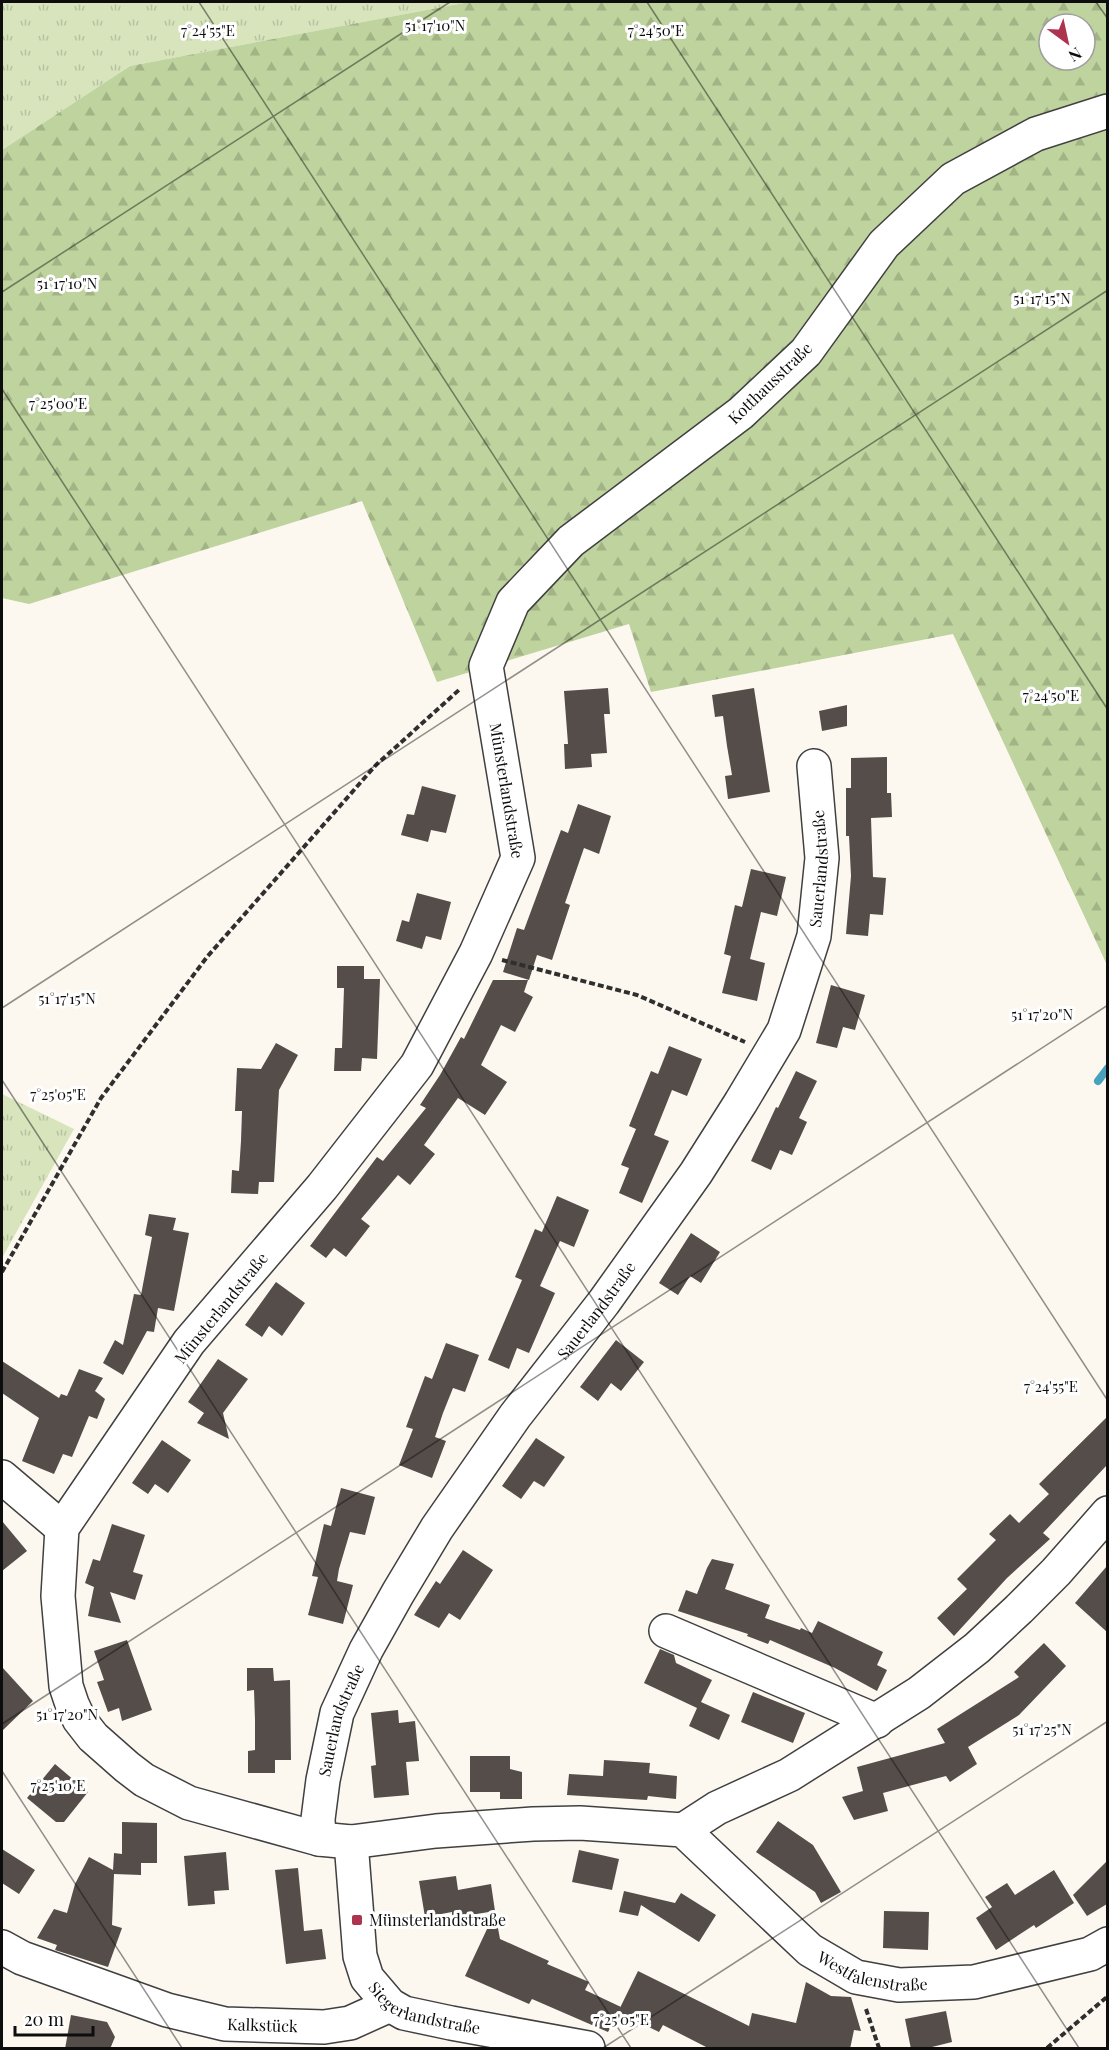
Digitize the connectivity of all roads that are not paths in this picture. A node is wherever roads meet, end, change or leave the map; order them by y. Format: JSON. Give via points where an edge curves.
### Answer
{"nodes":[{"id":1,"x":1107,"y":111,"type":"edge"},
{"id":2,"x":486,"y":666,"type":"joint"},
{"id":3,"x":814,"y":766,"type":"dead end"},
{"id":4,"x":3,"y":1480,"type":"edge"},
{"id":5,"x":1107,"y":1513,"type":"edge"},
{"id":6,"x":62,"y":1528,"type":"junction"},
{"id":7,"x":666,"y":1631,"type":"dead end"},
{"id":8,"x":877,"y":1721,"type":"junction"},
{"id":9,"x":683,"y":1830,"type":"junction"},
{"id":10,"x":319,"y":1839,"type":"junction"},
{"id":11,"x":351,"y":1842,"type":"junction"},
{"id":12,"x":1107,"y":1944,"type":"edge"},
{"id":13,"x":2,"y":1947,"type":"edge"},
{"id":14,"x":390,"y":2005,"type":"junction"},
{"id":15,"x":588,"y":2049,"type":"edge"}],
"edges":[{"from":1,"to":2,"type":"street","name":"Kotthausstraße","via":[[1036,134],[953,178],[884,244],[806,352],[741,413],[571,541],[513,602]]},
{"from":2,"to":6,"type":"street","name":"Münsterlandstraße","via":[[518,858],[476,953],[417,1065],[322,1187],[189,1342]]},
{"from":3,"to":10,"type":"street","name":"Sauerlandstraße","via":[[822,858],[814,936],[784,1030],[696,1173],[515,1416],[437,1528],[398,1593],[337,1713],[323,1780]]},
{"from":4,"to":6,"type":"street"},
{"from":5,"to":8,"type":"street","via":[[1056,1572],[977,1648]]},
{"from":6,"to":10,"type":"street","via":[[58,1596],[66,1686],[79,1719],[93,1737],[144,1780],[189,1803]]},
{"from":7,"to":8,"type":"street"},
{"from":8,"to":9,"type":"street","via":[[789,1775],[717,1808]]},
{"from":9,"to":11,"type":"street","via":[[533,1824],[436,1830]]},
{"from":9,"to":12,"type":"street","name":"Westfalenstraße","via":[[810,1950],[856,1977],[898,1985],[974,1982],[1090,1954]]},
{"from":10,"to":11,"type":"street"},
{"from":11,"to":14,"type":"street","name":"Siegerlandstraße","via":[[360,1956],[368,1978]]},
{"from":13,"to":14,"type":"street","name":"Kalkstück","via":[[22,1958],[167,2010],[225,2024],[324,2027],[350,2023]]},
{"from":14,"to":15,"type":"street","name":"Siegerlandstraße","via":[[426,2018]]}]}
